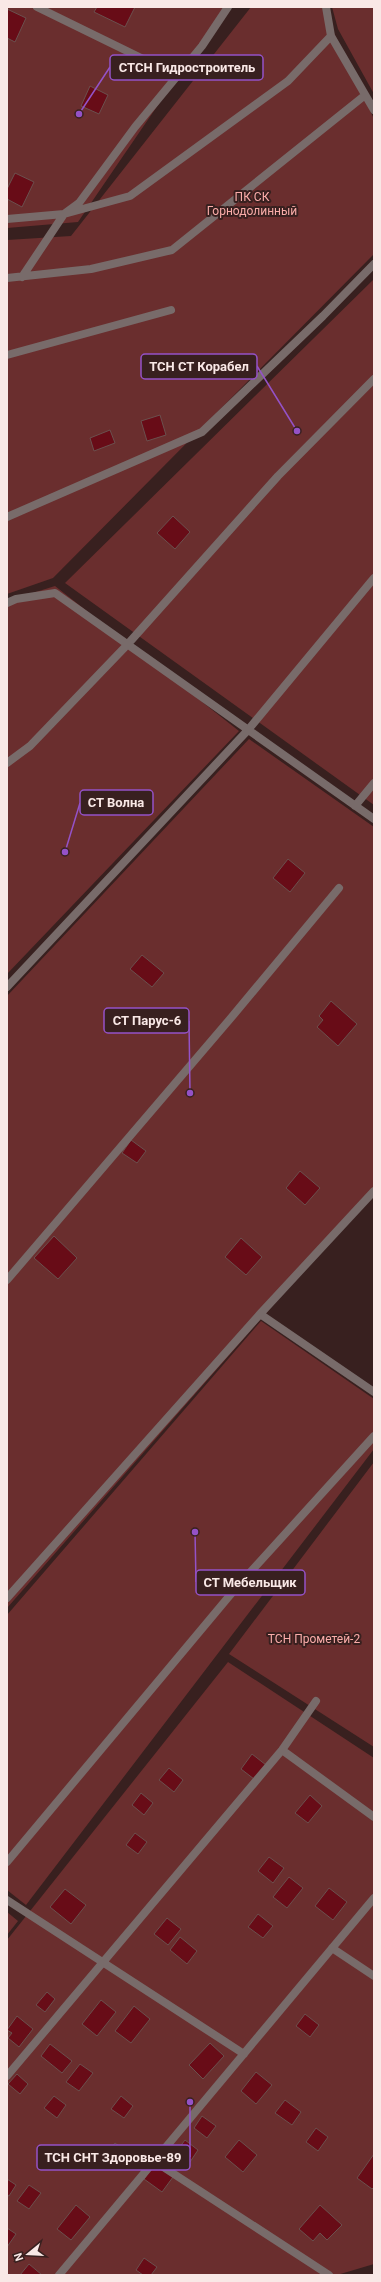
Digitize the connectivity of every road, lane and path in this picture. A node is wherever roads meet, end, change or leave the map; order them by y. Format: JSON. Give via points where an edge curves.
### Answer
{"nodes":[{"id":1,"x":37,"y":7,"type":"edge"},
{"id":2,"x":228,"y":7,"type":"edge"},
{"id":3,"x":326,"y":7,"type":"edge"},
{"id":4,"x":331,"y":36,"type":"junction"},
{"id":5,"x":178,"y":76,"type":"junction"},
{"id":6,"x":364,"y":96,"type":"junction"},
{"id":7,"x":374,"y":110,"type":"edge"},
{"id":8,"x":64,"y":214,"type":"junction"},
{"id":9,"x":7,"y":219,"type":"edge"},
{"id":10,"x":374,"y":264,"type":"edge"},
{"id":11,"x":22,"y":277,"type":"junction"},
{"id":12,"x":7,"y":278,"type":"edge"},
{"id":13,"x":170,"y":310,"type":"dead end"},
{"id":14,"x":7,"y":355,"type":"edge"},
{"id":15,"x":374,"y":379,"type":"edge"},
{"id":16,"x":7,"y":517,"type":"edge"},
{"id":17,"x":374,"y":578,"type":"edge"},
{"id":18,"x":7,"y":602,"type":"edge"},
{"id":19,"x":127,"y":645,"type":"junction"},
{"id":20,"x":248,"y":730,"type":"junction"},
{"id":21,"x":7,"y":764,"type":"edge"},
{"id":22,"x":374,"y":783,"type":"edge"},
{"id":23,"x":355,"y":806,"type":"junction"},
{"id":24,"x":374,"y":819,"type":"edge"},
{"id":25,"x":339,"y":888,"type":"dead end"},
{"id":26,"x":7,"y":987,"type":"edge"},
{"id":27,"x":374,"y":1191,"type":"edge"},
{"id":28,"x":7,"y":1280,"type":"edge"},
{"id":29,"x":260,"y":1314,"type":"junction"},
{"id":30,"x":374,"y":1392,"type":"edge"},
{"id":31,"x":374,"y":1436,"type":"edge"},
{"id":32,"x":7,"y":1598,"type":"edge"},
{"id":33,"x":316,"y":1701,"type":"dead end"},
{"id":34,"x":282,"y":1750,"type":"junction"},
{"id":35,"x":374,"y":1817,"type":"edge"},
{"id":36,"x":7,"y":1862,"type":"edge"},
{"id":37,"x":374,"y":1898,"type":"edge"},
{"id":38,"x":7,"y":1900,"type":"edge"},
{"id":39,"x":332,"y":1948,"type":"junction"},
{"id":40,"x":103,"y":1961,"type":"junction"},
{"id":41,"x":374,"y":1976,"type":"edge"},
{"id":42,"x":244,"y":2054,"type":"junction"},
{"id":43,"x":7,"y":2076,"type":"edge"},
{"id":44,"x":154,"y":2161,"type":"junction"},
{"id":45,"x":59,"y":2275,"type":"edge"},
{"id":46,"x":329,"y":2275,"type":"edge"}],
"edges":[{"from":1,"to":5,"type":"street"},
{"from":2,"to":5,"type":"street"},
{"from":3,"to":4,"type":"street"},
{"from":4,"to":6,"type":"street"},
{"from":4,"to":8,"type":"street","via":[[288,81],[130,196]]},
{"from":5,"to":8,"type":"street","via":[[135,127],[79,203]]},
{"from":6,"to":7,"type":"street"},
{"from":6,"to":11,"type":"street","via":[[172,250],[91,269]]},
{"from":8,"to":9,"type":"street"},
{"from":8,"to":11,"type":"street"},
{"from":10,"to":16,"type":"street","via":[[202,432]]},
{"from":11,"to":12,"type":"street"},
{"from":13,"to":14,"type":"street"},
{"from":15,"to":19,"type":"street","via":[[278,476]]},
{"from":17,"to":20,"type":"street"},
{"from":18,"to":19,"type":"street","via":[[55,593]]},
{"from":19,"to":20,"type":"street"},
{"from":19,"to":21,"type":"street","via":[[30,746]]},
{"from":20,"to":23,"type":"street"},
{"from":20,"to":26,"type":"street"},
{"from":22,"to":23,"type":"street"},
{"from":23,"to":24,"type":"street"},
{"from":25,"to":28,"type":"street","via":[[230,1020]]},
{"from":27,"to":29,"type":"street"},
{"from":29,"to":30,"type":"street"},
{"from":29,"to":32,"type":"street"},
{"from":31,"to":36,"type":"street","via":[[236,1588]]},
{"from":33,"to":34,"type":"street"},
{"from":34,"to":35,"type":"street"},
{"from":34,"to":40,"type":"street"},
{"from":37,"to":39,"type":"street"},
{"from":38,"to":40,"type":"street"},
{"from":39,"to":41,"type":"street"},
{"from":39,"to":42,"type":"street"},
{"from":40,"to":42,"type":"street"},
{"from":40,"to":43,"type":"street"},
{"from":42,"to":44,"type":"street"},
{"from":44,"to":45,"type":"street"},
{"from":44,"to":46,"type":"street"}]}
